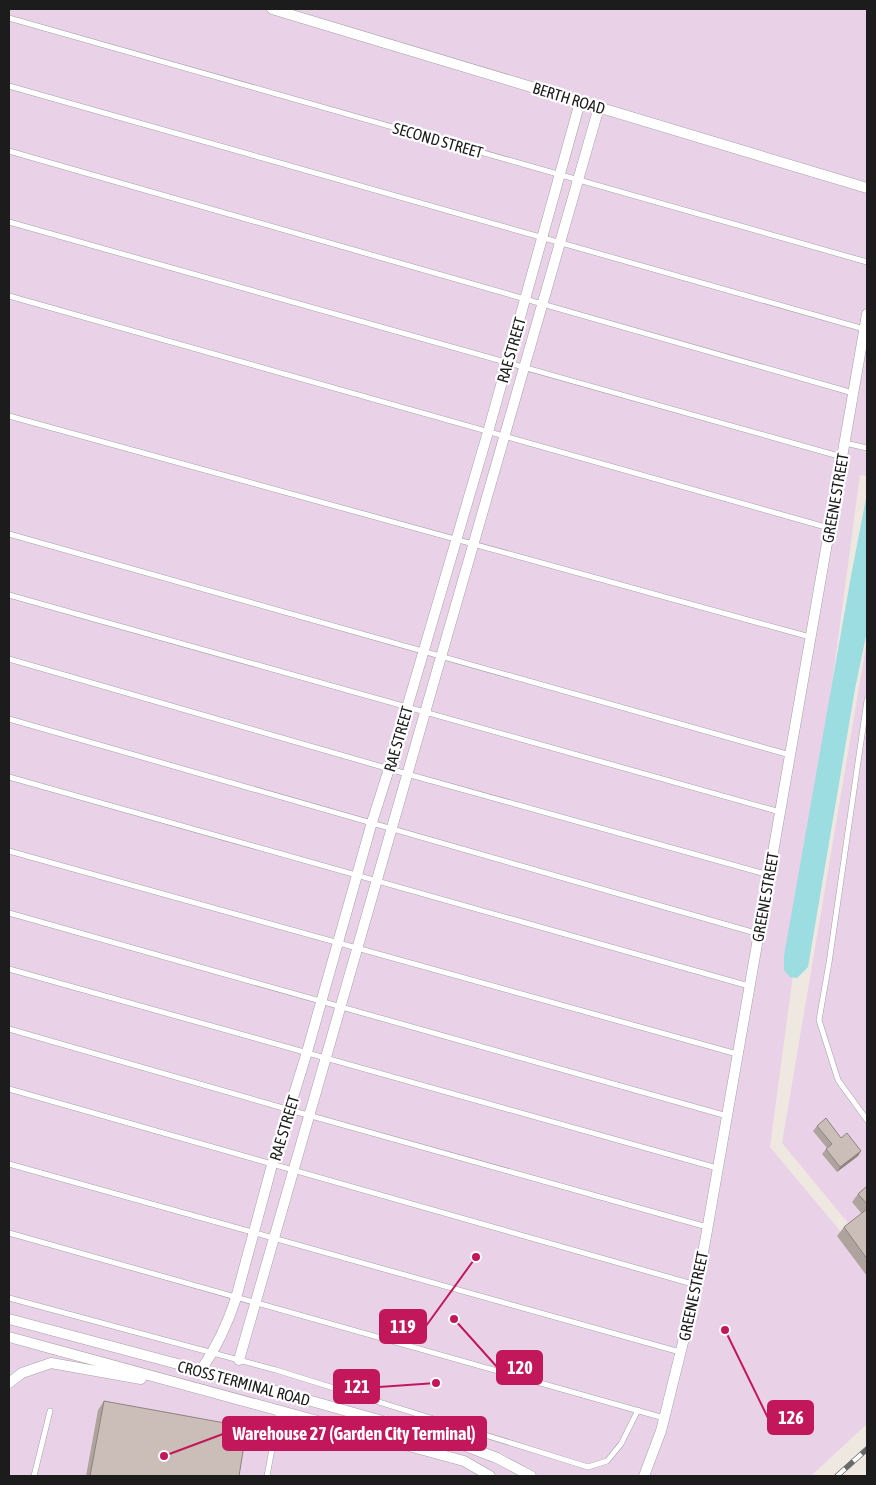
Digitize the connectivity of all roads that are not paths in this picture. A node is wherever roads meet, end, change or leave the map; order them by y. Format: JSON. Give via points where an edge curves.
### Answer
{"nodes":[{"id":1,"x":272,"y":9,"type":"edge"},
{"id":2,"x":9,"y":18,"type":"edge"},
{"id":3,"x":9,"y":86,"type":"edge"},
{"id":4,"x":580,"y":102,"type":"junction"},
{"id":5,"x":599,"y":107,"type":"junction"},
{"id":6,"x":9,"y":151,"type":"edge"},
{"id":7,"x":560,"y":175,"type":"junction"},
{"id":8,"x":578,"y":180,"type":"junction"},
{"id":9,"x":867,"y":188,"type":"edge"},
{"id":10,"x":9,"y":222,"type":"edge"},
{"id":11,"x":542,"y":238,"type":"junction"},
{"id":12,"x":560,"y":243,"type":"junction"},
{"id":13,"x":867,"y":262,"type":"edge"},
{"id":14,"x":9,"y":296,"type":"edge"},
{"id":15,"x":525,"y":299,"type":"junction"},
{"id":16,"x":542,"y":304,"type":"junction"},
{"id":17,"x":867,"y":314,"type":"edge"},
{"id":18,"x":864,"y":329,"type":"junction"},
{"id":19,"x":507,"y":363,"type":"junction"},
{"id":20,"x":524,"y":368,"type":"junction"},
{"id":21,"x":854,"y":393,"type":"junction"},
{"id":22,"x":9,"y":416,"type":"edge"},
{"id":23,"x":488,"y":432,"type":"junction"},
{"id":24,"x":504,"y":436,"type":"junction"},
{"id":25,"x":845,"y":443,"type":"junction"},
{"id":26,"x":867,"y":448,"type":"edge"},
{"id":27,"x":842,"y":458,"type":"junction"},
{"id":28,"x":830,"y":528,"type":"junction"},
{"id":29,"x":9,"y":534,"type":"edge"},
{"id":30,"x":456,"y":540,"type":"junction"},
{"id":31,"x":473,"y":544,"type":"junction"},
{"id":32,"x":9,"y":595,"type":"edge"},
{"id":33,"x":811,"y":638,"type":"junction"},
{"id":34,"x":423,"y":651,"type":"junction"},
{"id":35,"x":441,"y":656,"type":"junction"},
{"id":36,"x":9,"y":659,"type":"edge"},
{"id":37,"x":867,"y":700,"type":"edge"},
{"id":38,"x":407,"y":707,"type":"junction"},
{"id":39,"x":425,"y":712,"type":"junction"},
{"id":40,"x":9,"y":719,"type":"edge"},
{"id":41,"x":790,"y":755,"type":"junction"},
{"id":42,"x":389,"y":769,"type":"junction"},
{"id":43,"x":407,"y":774,"type":"junction"},
{"id":44,"x":9,"y":778,"type":"edge"},
{"id":45,"x":780,"y":812,"type":"junction"},
{"id":46,"x":372,"y":822,"type":"junction"},
{"id":47,"x":392,"y":828,"type":"junction"},
{"id":48,"x":9,"y":851,"type":"edge"},
{"id":49,"x":769,"y":875,"type":"junction"},
{"id":50,"x":358,"y":876,"type":"junction"},
{"id":51,"x":376,"y":881,"type":"junction"},
{"id":52,"x":9,"y":913,"type":"edge"},
{"id":53,"x":759,"y":934,"type":"junction"},
{"id":54,"x":338,"y":944,"type":"junction"},
{"id":55,"x":357,"y":949,"type":"junction"},
{"id":56,"x":9,"y":969,"type":"edge"},
{"id":57,"x":750,"y":986,"type":"junction"},
{"id":58,"x":321,"y":1002,"type":"junction"},
{"id":59,"x":340,"y":1007,"type":"junction"},
{"id":60,"x":9,"y":1029,"type":"edge"},
{"id":61,"x":307,"y":1052,"type":"junction"},
{"id":62,"x":738,"y":1054,"type":"junction"},
{"id":63,"x":326,"y":1058,"type":"junction"},
{"id":64,"x":9,"y":1089,"type":"edge"},
{"id":65,"x":290,"y":1110,"type":"junction"},
{"id":66,"x":309,"y":1115,"type":"junction"},
{"id":67,"x":727,"y":1116,"type":"junction"},
{"id":68,"x":867,"y":1120,"type":"edge"},
{"id":69,"x":9,"y":1164,"type":"edge"},
{"id":70,"x":272,"y":1165,"type":"junction"},
{"id":71,"x":718,"y":1168,"type":"junction"},
{"id":72,"x":293,"y":1171,"type":"junction"},
{"id":73,"x":708,"y":1227,"type":"junction"},
{"id":74,"x":9,"y":1233,"type":"edge"},
{"id":75,"x":254,"y":1233,"type":"junction"},
{"id":76,"x":274,"y":1238,"type":"junction"},
{"id":77,"x":696,"y":1286,"type":"junction"},
{"id":78,"x":9,"y":1298,"type":"edge"},
{"id":79,"x":236,"y":1298,"type":"junction"},
{"id":80,"x":255,"y":1303,"type":"junction"},
{"id":81,"x":9,"y":1319,"type":"edge"},
{"id":82,"x":9,"y":1337,"type":"edge"},
{"id":83,"x":680,"y":1352,"type":"junction"},
{"id":84,"x":212,"y":1353,"type":"junction"},
{"id":85,"x":239,"y":1360,"type":"junction"},
{"id":86,"x":201,"y":1370,"type":"junction"},
{"id":87,"x":9,"y":1383,"type":"edge"},
{"id":88,"x":190,"y":1386,"type":"junction"},
{"id":89,"x":278,"y":1410,"type":"junction"},
{"id":90,"x":638,"y":1410,"type":"junction"},
{"id":91,"x":50,"y":1411,"type":"dead end"},
{"id":92,"x":664,"y":1418,"type":"junction"},
{"id":93,"x":34,"y":1476,"type":"edge"},
{"id":94,"x":267,"y":1476,"type":"edge"},
{"id":95,"x":490,"y":1476,"type":"edge"},
{"id":96,"x":531,"y":1476,"type":"edge"},
{"id":97,"x":644,"y":1476,"type":"edge"}],
"edges":[{"from":1,"to":4,"type":"street","name":"BERTH ROAD"},
{"from":2,"to":7,"type":"lane","name":"SECOND STREET"},
{"from":3,"to":11,"type":"lane"},
{"from":4,"to":5,"type":"street","name":"BERTH ROAD"},
{"from":4,"to":7,"type":"street","name":"RAE STREET"},
{"from":5,"to":8,"type":"street","name":"RAE STREET"},
{"from":5,"to":9,"type":"street","name":"BERTH ROAD"},
{"from":6,"to":15,"type":"lane"},
{"from":7,"to":8,"type":"lane","name":"SECOND STREET"},
{"from":7,"to":11,"type":"street","name":"RAE STREET"},
{"from":8,"to":12,"type":"street","name":"RAE STREET"},
{"from":8,"to":13,"type":"lane","name":"SECOND STREET"},
{"from":10,"to":19,"type":"lane"},
{"from":11,"to":12,"type":"lane"},
{"from":11,"to":15,"type":"street","name":"RAE STREET"},
{"from":12,"to":16,"type":"street","name":"RAE STREET"},
{"from":12,"to":18,"type":"lane"},
{"from":14,"to":23,"type":"lane"},
{"from":15,"to":16,"type":"lane"},
{"from":15,"to":19,"type":"street","name":"RAE STREET"},
{"from":16,"to":20,"type":"street","name":"RAE STREET"},
{"from":16,"to":21,"type":"lane"},
{"from":17,"to":18,"type":"street","name":"GREENE STREET"},
{"from":18,"to":21,"type":"street","name":"GREENE STREET"},
{"from":19,"to":20,"type":"lane"},
{"from":19,"to":23,"type":"street","name":"RAE STREET"},
{"from":20,"to":24,"type":"street","name":"RAE STREET"},
{"from":20,"to":27,"type":"lane"},
{"from":21,"to":25,"type":"street","name":"GREENE STREET"},
{"from":22,"to":30,"type":"lane"},
{"from":23,"to":24,"type":"lane"},
{"from":23,"to":30,"type":"street","name":"RAE STREET"},
{"from":24,"to":28,"type":"lane"},
{"from":24,"to":31,"type":"street","name":"RAE STREET"},
{"from":25,"to":26,"type":"lane"},
{"from":25,"to":27,"type":"street","name":"GREENE STREET"},
{"from":27,"to":28,"type":"street","name":"GREENE STREET"},
{"from":28,"to":33,"type":"street","name":"GREENE STREET"},
{"from":29,"to":34,"type":"lane"},
{"from":30,"to":31,"type":"lane"},
{"from":30,"to":34,"type":"street","name":"RAE STREET"},
{"from":31,"to":33,"type":"lane"},
{"from":31,"to":35,"type":"street","name":"RAE STREET"},
{"from":32,"to":38,"type":"lane"},
{"from":33,"to":41,"type":"street","name":"GREENE STREET"},
{"from":34,"to":35,"type":"lane"},
{"from":34,"to":38,"type":"street","name":"RAE STREET"},
{"from":35,"to":39,"type":"street","name":"RAE STREET"},
{"from":35,"to":41,"type":"lane"},
{"from":36,"to":42,"type":"lane"},
{"from":37,"to":68,"type":"lane","via":[[819,1020],[838,1080]]},
{"from":38,"to":39,"type":"lane"},
{"from":38,"to":42,"type":"street","name":"RAE STREET"},
{"from":39,"to":43,"type":"street","name":"RAE STREET"},
{"from":39,"to":45,"type":"lane"},
{"from":40,"to":46,"type":"lane"},
{"from":41,"to":45,"type":"street","name":"GREENE STREET"},
{"from":42,"to":43,"type":"lane"},
{"from":42,"to":46,"type":"street","name":"RAE STREET"},
{"from":43,"to":47,"type":"street","name":"RAE STREET"},
{"from":43,"to":49,"type":"lane"},
{"from":44,"to":50,"type":"lane"},
{"from":45,"to":49,"type":"street","name":"GREENE STREET"},
{"from":46,"to":47,"type":"lane"},
{"from":46,"to":50,"type":"street","name":"RAE STREET"},
{"from":47,"to":51,"type":"street","name":"RAE STREET"},
{"from":47,"to":53,"type":"lane"},
{"from":48,"to":54,"type":"lane"},
{"from":49,"to":53,"type":"street","name":"GREENE STREET"},
{"from":50,"to":51,"type":"lane"},
{"from":50,"to":54,"type":"street","name":"RAE STREET"},
{"from":51,"to":55,"type":"street","name":"RAE STREET"},
{"from":51,"to":57,"type":"lane"},
{"from":52,"to":58,"type":"lane"},
{"from":53,"to":57,"type":"street","name":"GREENE STREET"},
{"from":54,"to":55,"type":"lane"},
{"from":54,"to":58,"type":"street","name":"RAE STREET"},
{"from":55,"to":59,"type":"street","name":"RAE STREET"},
{"from":55,"to":62,"type":"lane"},
{"from":56,"to":61,"type":"lane"},
{"from":57,"to":62,"type":"street","name":"GREENE STREET"},
{"from":58,"to":59,"type":"lane"},
{"from":58,"to":61,"type":"street","name":"RAE STREET"},
{"from":59,"to":63,"type":"street","name":"RAE STREET"},
{"from":59,"to":67,"type":"lane"},
{"from":60,"to":65,"type":"lane"},
{"from":61,"to":63,"type":"lane"},
{"from":61,"to":65,"type":"street","name":"RAE STREET"},
{"from":62,"to":67,"type":"street","name":"GREENE STREET"},
{"from":63,"to":66,"type":"street","name":"RAE STREET"},
{"from":63,"to":71,"type":"lane"},
{"from":64,"to":70,"type":"lane"},
{"from":65,"to":66,"type":"lane"},
{"from":65,"to":70,"type":"street","name":"RAE STREET"},
{"from":66,"to":72,"type":"street","name":"RAE STREET"},
{"from":66,"to":73,"type":"lane"},
{"from":67,"to":71,"type":"street","name":"GREENE STREET"},
{"from":69,"to":75,"type":"lane"},
{"from":70,"to":72,"type":"lane"},
{"from":70,"to":75,"type":"street","name":"RAE STREET"},
{"from":71,"to":73,"type":"street","name":"GREENE STREET"},
{"from":72,"to":76,"type":"street","name":"RAE STREET"},
{"from":72,"to":77,"type":"lane"},
{"from":73,"to":77,"type":"street","name":"GREENE STREET"},
{"from":74,"to":79,"type":"lane"},
{"from":75,"to":76,"type":"lane"},
{"from":75,"to":79,"type":"street","name":"RAE STREET"},
{"from":76,"to":80,"type":"street","name":"RAE STREET"},
{"from":76,"to":83,"type":"lane"},
{"from":77,"to":83,"type":"street","name":"GREENE STREET"},
{"from":78,"to":84,"type":"lane"},
{"from":79,"to":80,"type":"lane"},
{"from":79,"to":84,"type":"street","name":"RAE STREET"},
{"from":80,"to":85,"type":"street","name":"RAE STREET"},
{"from":80,"to":90,"type":"lane"},
{"from":81,"to":86,"type":"street","name":"CROSS TERMINAL ROAD"},
{"from":82,"to":88,"type":"street","name":"CROSS TERMINAL ROAD"},
{"from":83,"to":92,"type":"street","name":"GREENE STREET"},
{"from":84,"to":85,"type":"lane"},
{"from":84,"to":86,"type":"street","name":"RAE STREET"},
{"from":85,"to":90,"type":"lane","via":[[588,1467],[607,1461],[621,1444]]},
{"from":86,"to":96,"type":"street","name":"CROSS TERMINAL ROAD","via":[[450,1440],[497,1458]]},
{"from":87,"to":88,"type":"street","via":[[22,1373],[51,1363]]},
{"from":88,"to":89,"type":"street","name":"CROSS TERMINAL ROAD"},
{"from":89,"to":94,"type":"lane"},
{"from":89,"to":95,"type":"street","name":"CROSS TERMINAL ROAD","via":[[464,1461]]},
{"from":90,"to":92,"type":"lane"},
{"from":91,"to":93,"type":"lane"},
{"from":92,"to":97,"type":"street","name":"GREENE STREET"}]}
